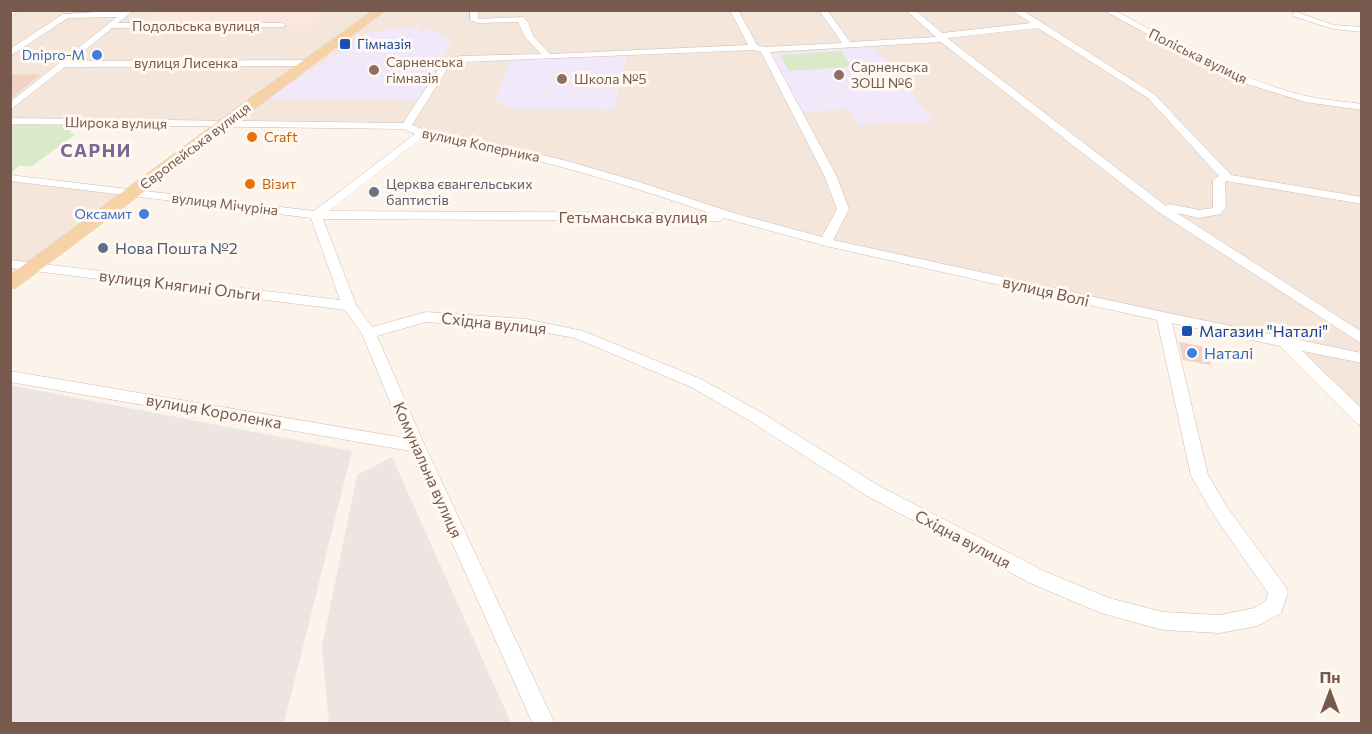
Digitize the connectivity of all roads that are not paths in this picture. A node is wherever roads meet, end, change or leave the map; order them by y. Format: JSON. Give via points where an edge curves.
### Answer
{"nodes":[{"id":1,"x":17,"y":10,"type":"edge"},
{"id":2,"x":381,"y":10,"type":"edge"},
{"id":3,"x":474,"y":10,"type":"edge"},
{"id":4,"x":734,"y":10,"type":"edge"},
{"id":5,"x":823,"y":10,"type":"edge"},
{"id":6,"x":910,"y":10,"type":"edge"},
{"id":7,"x":1016,"y":10,"type":"edge"},
{"id":8,"x":1107,"y":10,"type":"edge"},
{"id":9,"x":128,"y":12,"type":"edge"},
{"id":10,"x":10,"y":14,"type":"edge"},
{"id":11,"x":1296,"y":14,"type":"dead end"},
{"id":12,"x":282,"y":25,"type":"dead end"},
{"id":13,"x":1039,"y":25,"type":"junction"},
{"id":14,"x":111,"y":26,"type":"junction"},
{"id":15,"x":1362,"y":30,"type":"edge"},
{"id":16,"x":942,"y":38,"type":"junction"},
{"id":17,"x":848,"y":45,"type":"junction"},
{"id":18,"x":759,"y":49,"type":"junction"},
{"id":19,"x":10,"y":53,"type":"edge"},
{"id":20,"x":548,"y":57,"type":"junction"},
{"id":21,"x":308,"y":63,"type":"junction"},
{"id":22,"x":64,"y":64,"type":"junction"},
{"id":23,"x":10,"y":106,"type":"edge"},
{"id":24,"x":1362,"y":107,"type":"edge"},
{"id":25,"x":10,"y":121,"type":"edge"},
{"id":26,"x":222,"y":125,"type":"junction"},
{"id":27,"x":406,"y":126,"type":"junction"},
{"id":28,"x":422,"y":133,"type":"junction"},
{"id":29,"x":10,"y":177,"type":"edge"},
{"id":30,"x":1227,"y":178,"type":"junction"},
{"id":31,"x":133,"y":193,"type":"junction"},
{"id":32,"x":1362,"y":201,"type":"edge"},
{"id":33,"x":1155,"y":203,"type":"junction"},
{"id":34,"x":317,"y":215,"type":"junction"},
{"id":35,"x":733,"y":217,"type":"junction"},
{"id":36,"x":826,"y":242,"type":"junction"},
{"id":37,"x":10,"y":264,"type":"edge"},
{"id":38,"x":33,"y":267,"type":"junction"},
{"id":39,"x":10,"y":284,"type":"edge"},
{"id":40,"x":349,"y":306,"type":"junction"},
{"id":41,"x":1163,"y":317,"type":"junction"},
{"id":42,"x":369,"y":333,"type":"junction"},
{"id":43,"x":1362,"y":339,"type":"edge"},
{"id":44,"x":1285,"y":343,"type":"junction"},
{"id":45,"x":1362,"y":358,"type":"edge"},
{"id":46,"x":10,"y":376,"type":"edge"},
{"id":47,"x":1362,"y":419,"type":"edge"},
{"id":48,"x":417,"y":446,"type":"junction"},
{"id":49,"x":544,"y":723,"type":"edge"}],
"edges":[{"from":1,"to":10,"type":"street"},
{"from":2,"to":21,"type":"main road","name":"Європейська вулиця"},
{"from":3,"to":20,"type":"street","via":[[474,20],[478,21],[524,22],[529,37]]},
{"from":4,"to":18,"type":"street"},
{"from":5,"to":17,"type":"street"},
{"from":6,"to":16,"type":"street"},
{"from":7,"to":13,"type":"street"},
{"from":8,"to":24,"type":"street","name":"Поліська вулиця","via":[[1246,81],[1300,98]]},
{"from":9,"to":14,"type":"street"},
{"from":9,"to":19,"type":"street","via":[[66,16]]},
{"from":11,"to":15,"type":"street","via":[[1333,27]]},
{"from":12,"to":14,"type":"street","name":"Подольська вулиця"},
{"from":13,"to":16,"type":"street"},
{"from":13,"to":30,"type":"street","via":[[1151,96]]},
{"from":14,"to":22,"type":"street"},
{"from":16,"to":17,"type":"street"},
{"from":16,"to":33,"type":"street"},
{"from":17,"to":18,"type":"street"},
{"from":18,"to":20,"type":"street"},
{"from":18,"to":36,"type":"street","via":[[830,175],[843,209]]},
{"from":20,"to":27,"type":"street","via":[[479,57],[450,62]]},
{"from":21,"to":22,"type":"street","name":"вулиця Лисенка"},
{"from":21,"to":26,"type":"main road","name":"Європейська вулиця"},
{"from":22,"to":23,"type":"street"},
{"from":25,"to":26,"type":"street","name":"Широка вулиця"},
{"from":26,"to":27,"type":"street","name":"вулиця Коперника"},
{"from":26,"to":31,"type":"main road","name":"Європейська вулиця"},
{"from":27,"to":28,"type":"street","name":"вулиця Коперника"},
{"from":28,"to":34,"type":"street"},
{"from":28,"to":35,"type":"street","name":"вулиця Коперника","via":[[563,163]]},
{"from":29,"to":31,"type":"street"},
{"from":30,"to":32,"type":"street"},
{"from":30,"to":33,"type":"street","via":[[1219,180],[1217,211],[1188,213]]},
{"from":31,"to":34,"type":"street","name":"вулиця Мічуріна"},
{"from":31,"to":38,"type":"main road","name":"Європейська вулиця"},
{"from":33,"to":43,"type":"street"},
{"from":34,"to":35,"type":"street","name":"Гетьманська вулиця"},
{"from":34,"to":40,"type":"street","name":"Комунальна вулиця"},
{"from":35,"to":36,"type":"street","name":"вулиця Волі"},
{"from":36,"to":41,"type":"street","name":"вулиця Волі"},
{"from":37,"to":38,"type":"street","name":"вулиця Княгині Ольги"},
{"from":38,"to":39,"type":"main road","name":"Європейська вулиця"},
{"from":38,"to":40,"type":"street","name":"вулиця Княгині Ольги"},
{"from":40,"to":42,"type":"street","name":"Комунальна вулиця"},
{"from":41,"to":42,"type":"street","name":"Східна вулиця","via":[[1200,476],[1278,592],[1274,607],[1257,617],[1220,624],[1163,621],[1098,603],[1037,577],[875,492],[696,382],[578,334],[526,324],[426,317]]},
{"from":41,"to":44,"type":"street","name":"вулиця Волі"},
{"from":42,"to":48,"type":"street","name":"Комунальна вулиця"},
{"from":44,"to":45,"type":"street","name":"вулиця Волі"},
{"from":44,"to":47,"type":"street"},
{"from":46,"to":48,"type":"street","name":"вулиця Короленка"},
{"from":48,"to":49,"type":"street","name":"Комунальна вулиця"}]}
